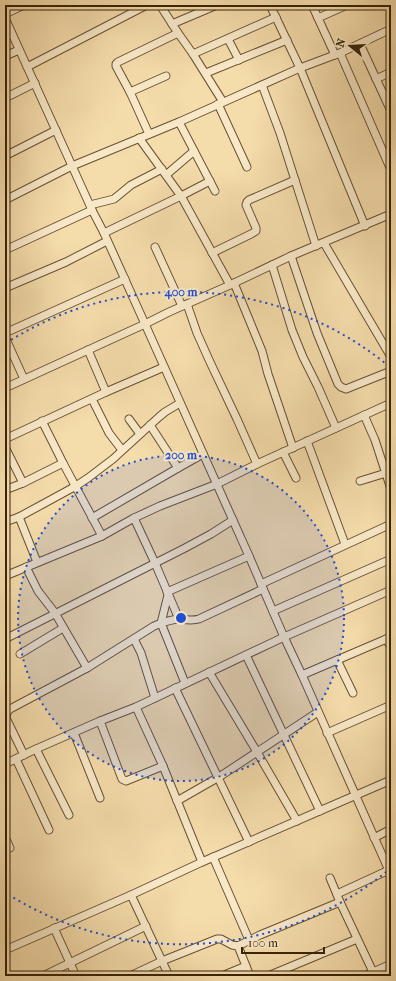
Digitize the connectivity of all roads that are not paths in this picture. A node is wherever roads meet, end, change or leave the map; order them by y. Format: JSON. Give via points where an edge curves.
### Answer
{"nodes":[{"id":1,"x":24,"y":5,"type":"edge"},
{"id":2,"x":147,"y":5,"type":"edge"},
{"id":3,"x":160,"y":5,"type":"edge"},
{"id":4,"x":217,"y":5,"type":"edge"},
{"id":5,"x":270,"y":5,"type":"edge"},
{"id":6,"x":312,"y":5,"type":"edge"},
{"id":7,"x":347,"y":5,"type":"edge"},
{"id":8,"x":5,"y":14,"type":"edge"},
{"id":9,"x":276,"y":17,"type":"junction"},
{"id":10,"x":5,"y":18,"type":"edge"},
{"id":11,"x":318,"y":18,"type":"junction"},
{"id":12,"x":172,"y":24,"type":"junction"},
{"id":13,"x":391,"y":29,"type":"edge"},
{"id":14,"x":178,"y":33,"type":"junction"},
{"id":15,"x":228,"y":39,"type":"junction"},
{"id":16,"x":287,"y":40,"type":"junction"},
{"id":17,"x":360,"y":44,"type":"junction"},
{"id":18,"x":19,"y":50,"type":"junction"},
{"id":19,"x":193,"y":54,"type":"junction"},
{"id":20,"x":338,"y":54,"type":"junction"},
{"id":21,"x":5,"y":56,"type":"edge"},
{"id":22,"x":238,"y":60,"type":"junction"},
{"id":23,"x":27,"y":67,"type":"junction"},
{"id":24,"x":300,"y":68,"type":"junction"},
{"id":25,"x":391,"y":72,"type":"edge"},
{"id":26,"x":206,"y":74,"type":"junction"},
{"id":27,"x":166,"y":76,"type":"dead end"},
{"id":28,"x":376,"y":79,"type":"junction"},
{"id":29,"x":35,"y":83,"type":"junction"},
{"id":30,"x":262,"y":85,"type":"junction"},
{"id":31,"x":130,"y":92,"type":"junction"},
{"id":32,"x":5,"y":98,"type":"edge"},
{"id":33,"x":221,"y":103,"type":"junction"},
{"id":34,"x":391,"y":111,"type":"edge"},
{"id":35,"x":179,"y":122,"type":"junction"},
{"id":36,"x":56,"y":130,"type":"junction"},
{"id":37,"x":149,"y":134,"type":"junction"},
{"id":38,"x":139,"y":138,"type":"junction"},
{"id":39,"x":194,"y":151,"type":"junction"},
{"id":40,"x":5,"y":156,"type":"edge"},
{"id":41,"x":72,"y":166,"type":"junction"},
{"id":42,"x":247,"y":167,"type":"dead end"},
{"id":43,"x":391,"y":170,"type":"edge"},
{"id":44,"x":164,"y":172,"type":"junction"},
{"id":45,"x":295,"y":180,"type":"junction"},
{"id":46,"x":210,"y":181,"type":"junction"},
{"id":47,"x":215,"y":191,"type":"dead end"},
{"id":48,"x":181,"y":196,"type":"junction"},
{"id":49,"x":5,"y":200,"type":"edge"},
{"id":50,"x":91,"y":207,"type":"junction"},
{"id":51,"x":391,"y":214,"type":"edge"},
{"id":52,"x":365,"y":226,"type":"junction"},
{"id":53,"x":104,"y":233,"type":"junction"},
{"id":54,"x":108,"y":241,"type":"junction"},
{"id":55,"x":324,"y":243,"type":"junction"},
{"id":56,"x":316,"y":246,"type":"junction"},
{"id":57,"x":155,"y":247,"type":"dead end"},
{"id":58,"x":5,"y":250,"type":"edge"},
{"id":59,"x":212,"y":253,"type":"junction"},
{"id":60,"x":291,"y":256,"type":"junction"},
{"id":61,"x":272,"y":265,"type":"junction"},
{"id":62,"x":124,"y":279,"type":"junction"},
{"id":63,"x":232,"y":284,"type":"junction"},
{"id":64,"x":5,"y":288,"type":"edge"},
{"id":65,"x":184,"y":305,"type":"junction"},
{"id":66,"x":145,"y":324,"type":"junction"},
{"id":67,"x":5,"y":333,"type":"edge"},
{"id":68,"x":5,"y":336,"type":"edge"},
{"id":69,"x":88,"y":350,"type":"junction"},
{"id":70,"x":391,"y":357,"type":"edge"},
{"id":71,"x":164,"y":367,"type":"junction"},
{"id":72,"x":391,"y":371,"type":"edge"},
{"id":73,"x":24,"y":379,"type":"junction"},
{"id":74,"x":5,"y":388,"type":"edge"},
{"id":75,"x":106,"y":392,"type":"junction"},
{"id":76,"x":92,"y":399,"type":"junction"},
{"id":77,"x":180,"y":403,"type":"junction"},
{"id":78,"x":391,"y":403,"type":"edge"},
{"id":79,"x":364,"y":415,"type":"junction"},
{"id":80,"x":129,"y":419,"type":"dead end"},
{"id":81,"x":42,"y":421,"type":"junction"},
{"id":82,"x":150,"y":425,"type":"junction"},
{"id":83,"x":336,"y":428,"type":"junction"},
{"id":84,"x":140,"y":434,"type":"junction"},
{"id":85,"x":5,"y":439,"type":"edge"},
{"id":86,"x":307,"y":441,"type":"junction"},
{"id":87,"x":5,"y":447,"type":"edge"},
{"id":88,"x":293,"y":448,"type":"junction"},
{"id":89,"x":122,"y":450,"type":"junction"},
{"id":90,"x":283,"y":452,"type":"junction"},
{"id":91,"x":203,"y":454,"type":"junction"},
{"id":92,"x":63,"y":463,"type":"junction"},
{"id":93,"x":257,"y":464,"type":"junction"},
{"id":94,"x":178,"y":468,"type":"junction"},
{"id":95,"x":386,"y":473,"type":"junction"},
{"id":96,"x":296,"y":478,"type":"dead end"},
{"id":97,"x":360,"y":481,"type":"dead end"},
{"id":98,"x":23,"y":483,"type":"junction"},
{"id":99,"x":217,"y":484,"type":"junction"},
{"id":100,"x":76,"y":486,"type":"junction"},
{"id":101,"x":391,"y":489,"type":"edge"},
{"id":102,"x":5,"y":490,"type":"edge"},
{"id":103,"x":19,"y":517,"type":"junction"},
{"id":104,"x":92,"y":518,"type":"junction"},
{"id":105,"x":134,"y":518,"type":"junction"},
{"id":106,"x":233,"y":520,"type":"junction"},
{"id":107,"x":5,"y":522,"type":"edge"},
{"id":108,"x":391,"y":524,"type":"edge"},
{"id":109,"x":102,"y":536,"type":"junction"},
{"id":110,"x":345,"y":544,"type":"junction"},
{"id":111,"x":249,"y":556,"type":"junction"},
{"id":112,"x":391,"y":559,"type":"edge"},
{"id":113,"x":37,"y":562,"type":"junction"},
{"id":114,"x":155,"y":563,"type":"junction"},
{"id":115,"x":26,"y":567,"type":"junction"},
{"id":116,"x":5,"y":576,"type":"edge"},
{"id":117,"x":262,"y":586,"type":"junction"},
{"id":118,"x":391,"y":590,"type":"edge"},
{"id":119,"x":167,"y":593,"type":"junction"},
{"id":120,"x":273,"y":611,"type":"junction"},
{"id":121,"x":55,"y":613,"type":"junction"},
{"id":122,"x":179,"y":619,"type":"junction"},
{"id":123,"x":161,"y":623,"type":"junction"},
{"id":124,"x":64,"y":628,"type":"junction"},
{"id":125,"x":284,"y":637,"type":"junction"},
{"id":126,"x":389,"y":638,"type":"edge"},
{"id":127,"x":5,"y":639,"type":"edge"},
{"id":128,"x":134,"y":639,"type":"junction"},
{"id":129,"x":391,"y":647,"type":"edge"},
{"id":130,"x":20,"y":654,"type":"dead end"},
{"id":131,"x":246,"y":655,"type":"junction"},
{"id":132,"x":337,"y":660,"type":"junction"},
{"id":133,"x":87,"y":668,"type":"junction"},
{"id":134,"x":209,"y":672,"type":"junction"},
{"id":135,"x":302,"y":675,"type":"junction"},
{"id":136,"x":185,"y":683,"type":"junction"},
{"id":137,"x":175,"y":688,"type":"junction"},
{"id":138,"x":353,"y":694,"type":"dead end"},
{"id":139,"x":155,"y":698,"type":"junction"},
{"id":140,"x":391,"y":705,"type":"edge"},
{"id":141,"x":136,"y":707,"type":"junction"},
{"id":142,"x":318,"y":712,"type":"junction"},
{"id":143,"x":100,"y":721,"type":"junction"},
{"id":144,"x":74,"y":733,"type":"junction"},
{"id":145,"x":327,"y":733,"type":"junction"},
{"id":146,"x":284,"y":735,"type":"junction"},
{"id":147,"x":36,"y":749,"type":"junction"},
{"id":148,"x":257,"y":752,"type":"junction"},
{"id":149,"x":24,"y":755,"type":"junction"},
{"id":150,"x":16,"y":759,"type":"junction"},
{"id":151,"x":5,"y":764,"type":"edge"},
{"id":152,"x":163,"y":766,"type":"junction"},
{"id":153,"x":219,"y":777,"type":"junction"},
{"id":154,"x":391,"y":780,"type":"edge"},
{"id":155,"x":355,"y":796,"type":"junction"},
{"id":156,"x":100,"y":798,"type":"dead end"},
{"id":157,"x":177,"y":801,"type":"junction"},
{"id":158,"x":320,"y":811,"type":"junction"},
{"id":159,"x":69,"y":815,"type":"dead end"},
{"id":160,"x":297,"y":821,"type":"junction"},
{"id":161,"x":391,"y":829,"type":"edge"},
{"id":162,"x":48,"y":830,"type":"dead end"},
{"id":163,"x":5,"y":837,"type":"edge"},
{"id":164,"x":374,"y":838,"type":"junction"},
{"id":165,"x":249,"y":842,"type":"junction"},
{"id":166,"x":10,"y":848,"type":"dead end"},
{"id":167,"x":213,"y":857,"type":"junction"},
{"id":168,"x":202,"y":862,"type":"junction"},
{"id":169,"x":390,"y":874,"type":"edge"},
{"id":170,"x":330,"y":878,"type":"dead end"},
{"id":171,"x":338,"y":894,"type":"junction"},
{"id":172,"x":131,"y":895,"type":"junction"},
{"id":173,"x":340,"y":902,"type":"junction"},
{"id":174,"x":146,"y":926,"type":"junction"},
{"id":175,"x":54,"y":928,"type":"junction"},
{"id":176,"x":357,"y":939,"type":"junction"},
{"id":177,"x":249,"y":940,"type":"junction"},
{"id":178,"x":238,"y":946,"type":"junction"},
{"id":179,"x":5,"y":950,"type":"edge"},
{"id":180,"x":162,"y":961,"type":"junction"},
{"id":181,"x":70,"y":963,"type":"junction"},
{"id":182,"x":391,"y":964,"type":"edge"},
{"id":183,"x":246,"y":966,"type":"junction"},
{"id":184,"x":373,"y":972,"type":"junction"},
{"id":185,"x":43,"y":976,"type":"edge"},
{"id":186,"x":76,"y":976,"type":"edge"},
{"id":187,"x":130,"y":976,"type":"edge"},
{"id":188,"x":169,"y":976,"type":"edge"},
{"id":189,"x":222,"y":976,"type":"edge"},
{"id":190,"x":250,"y":976,"type":"edge"},
{"id":191,"x":268,"y":976,"type":"edge"},
{"id":192,"x":364,"y":976,"type":"edge"}],
"edges":[{"from":1,"to":8,"type":"street"},
{"from":2,"to":23,"type":"street"},
{"from":3,"to":12,"type":"street"},
{"from":4,"to":12,"type":"street"},
{"from":5,"to":9,"type":"street"},
{"from":6,"to":11,"type":"street"},
{"from":7,"to":11,"type":"street"},
{"from":9,"to":15,"type":"street"},
{"from":9,"to":16,"type":"street"},
{"from":10,"to":18,"type":"street"},
{"from":11,"to":20,"type":"street"},
{"from":12,"to":14,"type":"street"},
{"from":13,"to":17,"type":"street"},
{"from":14,"to":19,"type":"street"},
{"from":14,"to":31,"type":"street","via":[[116,64]]},
{"from":15,"to":19,"type":"street"},
{"from":15,"to":22,"type":"street"},
{"from":16,"to":22,"type":"street"},
{"from":16,"to":24,"type":"street"},
{"from":17,"to":20,"type":"street"},
{"from":17,"to":28,"type":"street"},
{"from":18,"to":21,"type":"street"},
{"from":18,"to":23,"type":"street"},
{"from":19,"to":26,"type":"street"},
{"from":20,"to":24,"type":"street"},
{"from":20,"to":43,"type":"street"},
{"from":22,"to":26,"type":"street"},
{"from":23,"to":29,"type":"street"},
{"from":24,"to":30,"type":"street"},
{"from":24,"to":52,"type":"street"},
{"from":25,"to":28,"type":"street"},
{"from":26,"to":33,"type":"street"},
{"from":27,"to":31,"type":"street"},
{"from":28,"to":34,"type":"street"},
{"from":29,"to":32,"type":"street"},
{"from":29,"to":36,"type":"street"},
{"from":30,"to":33,"type":"street"},
{"from":30,"to":45,"type":"street"},
{"from":31,"to":37,"type":"street"},
{"from":33,"to":35,"type":"street"},
{"from":33,"to":42,"type":"street"},
{"from":35,"to":37,"type":"street"},
{"from":35,"to":39,"type":"street"},
{"from":36,"to":40,"type":"street"},
{"from":36,"to":41,"type":"street"},
{"from":37,"to":38,"type":"street"},
{"from":38,"to":41,"type":"street"},
{"from":38,"to":44,"type":"street"},
{"from":39,"to":44,"type":"street"},
{"from":39,"to":46,"type":"street"},
{"from":41,"to":49,"type":"street"},
{"from":41,"to":50,"type":"street"},
{"from":44,"to":48,"type":"street"},
{"from":44,"to":50,"type":"street","via":[[131,185],[114,199]]},
{"from":45,"to":56,"type":"street"},
{"from":45,"to":59,"type":"street","via":[[249,200],[246,206],[256,231]]},
{"from":46,"to":47,"type":"street"},
{"from":46,"to":48,"type":"street"},
{"from":48,"to":53,"type":"street"},
{"from":48,"to":59,"type":"street"},
{"from":50,"to":53,"type":"street"},
{"from":50,"to":58,"type":"street"},
{"from":51,"to":52,"type":"street"},
{"from":52,"to":55,"type":"street"},
{"from":53,"to":54,"type":"street"},
{"from":54,"to":62,"type":"street"},
{"from":54,"to":64,"type":"street"},
{"from":55,"to":56,"type":"street"},
{"from":55,"to":70,"type":"street"},
{"from":56,"to":60,"type":"street"},
{"from":57,"to":65,"type":"street"},
{"from":59,"to":63,"type":"street"},
{"from":60,"to":61,"type":"street"},
{"from":60,"to":72,"type":"street","via":[[317,334],[341,388],[346,389]]},
{"from":61,"to":63,"type":"street"},
{"from":61,"to":83,"type":"street","via":[[292,330]]},
{"from":62,"to":66,"type":"street"},
{"from":62,"to":67,"type":"street"},
{"from":63,"to":65,"type":"street"},
{"from":63,"to":88,"type":"street","via":[[262,351]]},
{"from":65,"to":66,"type":"street"},
{"from":65,"to":93,"type":"street"},
{"from":66,"to":69,"type":"street"},
{"from":66,"to":71,"type":"street"},
{"from":68,"to":73,"type":"street"},
{"from":69,"to":73,"type":"street"},
{"from":69,"to":75,"type":"street"},
{"from":71,"to":75,"type":"street"},
{"from":71,"to":77,"type":"street"},
{"from":73,"to":74,"type":"street"},
{"from":75,"to":76,"type":"street"},
{"from":76,"to":81,"type":"street"},
{"from":76,"to":89,"type":"street","via":[[109,433]]},
{"from":77,"to":82,"type":"street"},
{"from":77,"to":91,"type":"street"},
{"from":78,"to":79,"type":"street"},
{"from":79,"to":83,"type":"street"},
{"from":79,"to":95,"type":"street"},
{"from":80,"to":84,"type":"street"},
{"from":81,"to":85,"type":"street"},
{"from":81,"to":92,"type":"street"},
{"from":82,"to":84,"type":"street"},
{"from":82,"to":94,"type":"street"},
{"from":83,"to":86,"type":"street"},
{"from":84,"to":89,"type":"street"},
{"from":86,"to":88,"type":"street"},
{"from":86,"to":110,"type":"street"},
{"from":87,"to":98,"type":"street"},
{"from":88,"to":90,"type":"street"},
{"from":89,"to":100,"type":"street"},
{"from":90,"to":93,"type":"street"},
{"from":90,"to":96,"type":"street"},
{"from":91,"to":94,"type":"street"},
{"from":91,"to":99,"type":"street"},
{"from":92,"to":98,"type":"street"},
{"from":92,"to":100,"type":"street"},
{"from":93,"to":99,"type":"street"},
{"from":94,"to":104,"type":"street"},
{"from":95,"to":97,"type":"street"},
{"from":95,"to":101,"type":"street"},
{"from":98,"to":102,"type":"street"},
{"from":99,"to":105,"type":"street"},
{"from":99,"to":106,"type":"street"},
{"from":100,"to":103,"type":"street"},
{"from":100,"to":104,"type":"street"},
{"from":103,"to":107,"type":"street"},
{"from":103,"to":113,"type":"street"},
{"from":104,"to":109,"type":"street"},
{"from":105,"to":109,"type":"street"},
{"from":105,"to":114,"type":"street"},
{"from":106,"to":111,"type":"street"},
{"from":106,"to":114,"type":"street"},
{"from":108,"to":110,"type":"street"},
{"from":109,"to":113,"type":"street"},
{"from":110,"to":117,"type":"street"},
{"from":111,"to":117,"type":"street"},
{"from":111,"to":119,"type":"street"},
{"from":112,"to":120,"type":"street"},
{"from":113,"to":115,"type":"street"},
{"from":114,"to":119,"type":"street"},
{"from":114,"to":121,"type":"street"},
{"from":115,"to":116,"type":"street"},
{"from":115,"to":121,"type":"street","via":[[38,591]]},
{"from":117,"to":120,"type":"street"},
{"from":117,"to":122,"type":"street","via":[[199,619]]},
{"from":118,"to":125,"type":"street"},
{"from":119,"to":122,"type":"street"},
{"from":119,"to":123,"type":"street"},
{"from":120,"to":125,"type":"street"},
{"from":121,"to":124,"type":"street"},
{"from":121,"to":127,"type":"street"},
{"from":122,"to":123,"type":"street"},
{"from":123,"to":128,"type":"street"},
{"from":123,"to":136,"type":"street"},
{"from":124,"to":130,"type":"street"},
{"from":124,"to":133,"type":"street"},
{"from":125,"to":131,"type":"street"},
{"from":125,"to":135,"type":"street"},
{"from":126,"to":129,"type":"street"},
{"from":126,"to":132,"type":"street"},
{"from":128,"to":133,"type":"street"},
{"from":128,"to":139,"type":"street"},
{"from":131,"to":134,"type":"street"},
{"from":131,"to":146,"type":"street"},
{"from":132,"to":135,"type":"street"},
{"from":132,"to":138,"type":"street"},
{"from":133,"to":149,"type":"street","via":[[7,712],[6,718]]},
{"from":134,"to":136,"type":"street"},
{"from":134,"to":148,"type":"street"},
{"from":135,"to":142,"type":"street"},
{"from":136,"to":137,"type":"street"},
{"from":137,"to":139,"type":"street"},
{"from":137,"to":153,"type":"street"},
{"from":139,"to":141,"type":"street"},
{"from":140,"to":145,"type":"street"},
{"from":141,"to":143,"type":"street"},
{"from":141,"to":152,"type":"street"},
{"from":142,"to":145,"type":"street"},
{"from":142,"to":146,"type":"street"},
{"from":143,"to":144,"type":"street"},
{"from":143,"to":152,"type":"street","via":[[124,780]]},
{"from":144,"to":147,"type":"street"},
{"from":144,"to":156,"type":"street"},
{"from":145,"to":155,"type":"street"},
{"from":146,"to":148,"type":"street"},
{"from":146,"to":158,"type":"street"},
{"from":147,"to":149,"type":"street"},
{"from":147,"to":159,"type":"street"},
{"from":148,"to":153,"type":"street"},
{"from":148,"to":160,"type":"street"},
{"from":149,"to":150,"type":"street"},
{"from":150,"to":151,"type":"street"},
{"from":150,"to":162,"type":"street"},
{"from":152,"to":157,"type":"street"},
{"from":153,"to":157,"type":"street"},
{"from":153,"to":165,"type":"street"},
{"from":154,"to":155,"type":"street"},
{"from":155,"to":158,"type":"street"},
{"from":155,"to":164,"type":"street"},
{"from":157,"to":168,"type":"street"},
{"from":158,"to":160,"type":"street"},
{"from":160,"to":165,"type":"street"},
{"from":161,"to":164,"type":"street"},
{"from":163,"to":166,"type":"street"},
{"from":164,"to":169,"type":"street"},
{"from":165,"to":167,"type":"street"},
{"from":167,"to":168,"type":"street"},
{"from":167,"to":177,"type":"street"},
{"from":168,"to":172,"type":"street"},
{"from":169,"to":171,"type":"street"},
{"from":170,"to":171,"type":"street"},
{"from":171,"to":173,"type":"street"},
{"from":172,"to":174,"type":"street"},
{"from":172,"to":175,"type":"street"},
{"from":173,"to":176,"type":"street"},
{"from":173,"to":177,"type":"street"},
{"from":174,"to":180,"type":"street"},
{"from":174,"to":181,"type":"street"},
{"from":175,"to":179,"type":"street"},
{"from":175,"to":181,"type":"street"},
{"from":176,"to":184,"type":"street"},
{"from":176,"to":191,"type":"street"},
{"from":177,"to":178,"type":"street"},
{"from":178,"to":180,"type":"street","via":[[217,939]]},
{"from":178,"to":183,"type":"street"},
{"from":180,"to":187,"type":"street"},
{"from":180,"to":188,"type":"street"},
{"from":181,"to":185,"type":"street"},
{"from":181,"to":186,"type":"street"},
{"from":182,"to":184,"type":"street"},
{"from":183,"to":189,"type":"street"},
{"from":183,"to":190,"type":"street"},
{"from":184,"to":192,"type":"street"}]}
